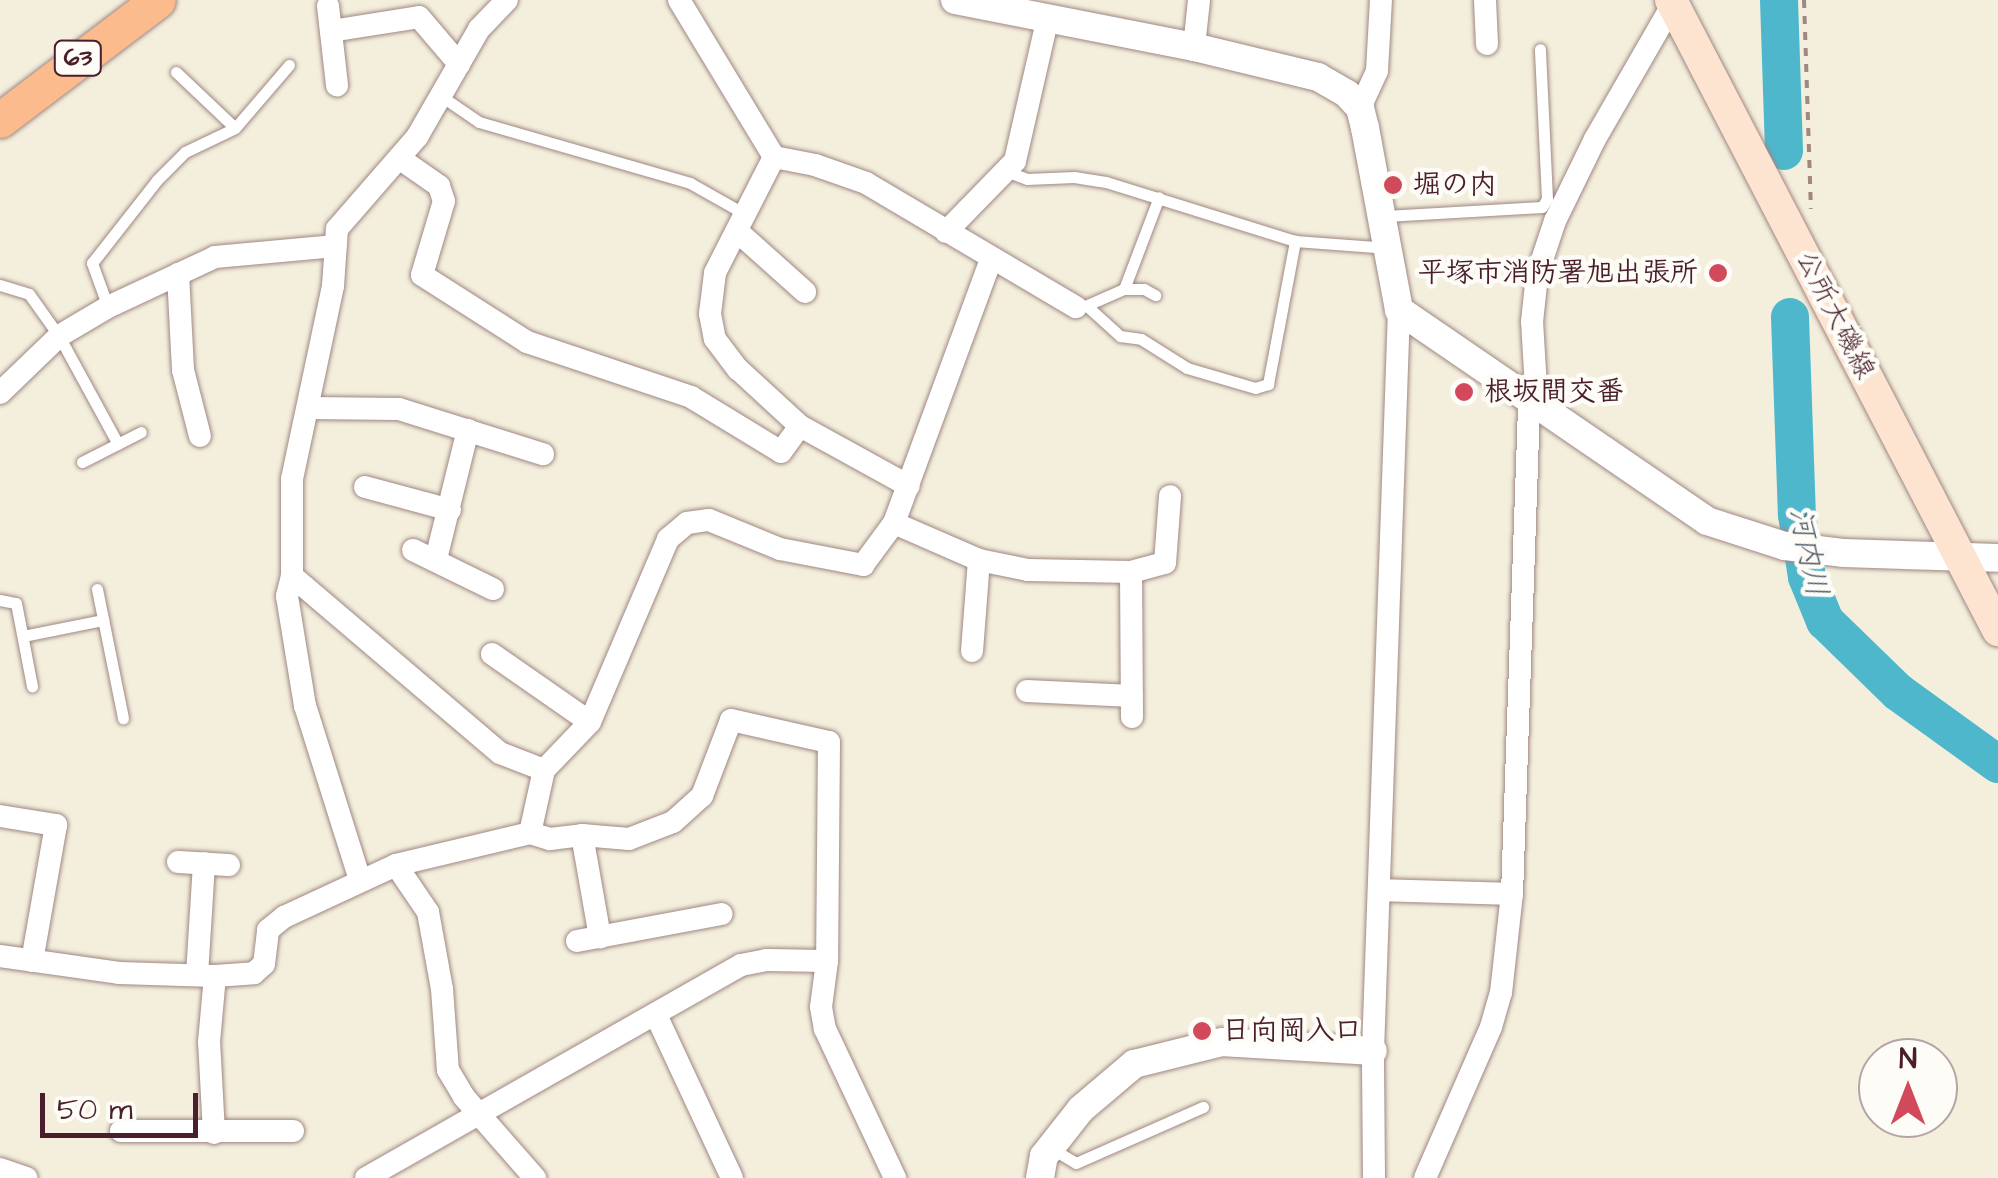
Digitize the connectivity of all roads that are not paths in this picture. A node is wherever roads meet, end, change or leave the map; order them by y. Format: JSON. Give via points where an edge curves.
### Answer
{"nodes":[{"id":1,"x":158,"y":0,"type":"edge"},
{"id":2,"x":507,"y":0,"type":"edge"},
{"id":3,"x":679,"y":0,"type":"edge"},
{"id":4,"x":955,"y":0,"type":"edge"},
{"id":5,"x":1199,"y":0,"type":"edge"},
{"id":6,"x":1381,"y":0,"type":"edge"},
{"id":7,"x":1485,"y":0,"type":"edge"},
{"id":8,"x":1672,"y":2,"type":"edge"},
{"id":9,"x":328,"y":6,"type":"dead end"},
{"id":10,"x":1048,"y":18,"type":"junction"},
{"id":11,"x":331,"y":31,"type":"junction"},
{"id":12,"x":1487,"y":44,"type":"dead end"},
{"id":13,"x":1194,"y":47,"type":"junction"},
{"id":14,"x":1540,"y":49,"type":"dead end"},
{"id":15,"x":460,"y":64,"type":"junction"},
{"id":16,"x":289,"y":65,"type":"dead end"},
{"id":17,"x":176,"y":72,"type":"dead end"},
{"id":18,"x":337,"y":85,"type":"dead end"},
{"id":19,"x":441,"y":96,"type":"junction"},
{"id":20,"x":1360,"y":108,"type":"junction"},
{"id":21,"x":0,"y":120,"type":"edge"},
{"id":22,"x":235,"y":128,"type":"junction"},
{"id":23,"x":774,"y":157,"type":"junction"},
{"id":24,"x":399,"y":158,"type":"junction"},
{"id":25,"x":1006,"y":171,"type":"junction"},
{"id":26,"x":1159,"y":197,"type":"junction"},
{"id":27,"x":1385,"y":216,"type":"junction"},
{"id":28,"x":740,"y":223,"type":"junction"},
{"id":29,"x":946,"y":232,"type":"junction"},
{"id":30,"x":1294,"y":241,"type":"junction"},
{"id":31,"x":336,"y":246,"type":"junction"},
{"id":32,"x":1390,"y":248,"type":"junction"},
{"id":33,"x":992,"y":260,"type":"junction"},
{"id":34,"x":178,"y":274,"type":"junction"},
{"id":35,"x":0,"y":285,"type":"edge"},
{"id":36,"x":1124,"y":289,"type":"junction"},
{"id":37,"x":805,"y":292,"type":"dead end"},
{"id":38,"x":1155,"y":296,"type":"dead end"},
{"id":39,"x":108,"y":307,"type":"junction"},
{"id":40,"x":1082,"y":307,"type":"junction"},
{"id":41,"x":1399,"y":310,"type":"junction"},
{"id":42,"x":59,"y":336,"type":"junction"},
{"id":43,"x":0,"y":393,"type":"edge"},
{"id":44,"x":1533,"y":402,"type":"junction"},
{"id":45,"x":310,"y":408,"type":"junction"},
{"id":46,"x":800,"y":426,"type":"junction"},
{"id":47,"x":468,"y":430,"type":"junction"},
{"id":48,"x":141,"y":432,"type":"dead end"},
{"id":49,"x":200,"y":436,"type":"dead end"},
{"id":50,"x":118,"y":444,"type":"junction"},
{"id":51,"x":543,"y":454,"type":"dead end"},
{"id":52,"x":82,"y":462,"type":"dead end"},
{"id":53,"x":909,"y":486,"type":"junction"},
{"id":54,"x":364,"y":487,"type":"dead end"},
{"id":55,"x":1170,"y":496,"type":"dead end"},
{"id":56,"x":450,"y":510,"type":"junction"},
{"id":57,"x":894,"y":523,"type":"junction"},
{"id":58,"x":412,"y":550,"type":"dead end"},
{"id":59,"x":1958,"y":555,"type":"junction"},
{"id":60,"x":1998,"y":558,"type":"edge"},
{"id":61,"x":436,"y":559,"type":"junction"},
{"id":62,"x":979,"y":560,"type":"junction"},
{"id":63,"x":1131,"y":572,"type":"junction"},
{"id":64,"x":292,"y":576,"type":"junction"},
{"id":65,"x":98,"y":588,"type":"dead end"},
{"id":66,"x":493,"y":589,"type":"dead end"},
{"id":67,"x":0,"y":600,"type":"edge"},
{"id":68,"x":104,"y":620,"type":"junction"},
{"id":69,"x":1998,"y":630,"type":"edge"},
{"id":70,"x":23,"y":636,"type":"junction"},
{"id":71,"x":527,"y":649,"type":"dead end"},
{"id":72,"x":972,"y":651,"type":"dead end"},
{"id":73,"x":492,"y":654,"type":"dead end"},
{"id":74,"x":513,"y":669,"type":"junction"},
{"id":75,"x":32,"y":686,"type":"dead end"},
{"id":76,"x":1027,"y":690,"type":"dead end"},
{"id":77,"x":123,"y":718,"type":"dead end"},
{"id":78,"x":590,"y":722,"type":"junction"},
{"id":79,"x":544,"y":770,"type":"junction"},
{"id":80,"x":0,"y":816,"type":"edge"},
{"id":81,"x":530,"y":833,"type":"junction"},
{"id":82,"x":582,"y":835,"type":"junction"},
{"id":83,"x":178,"y":862,"type":"dead end"},
{"id":84,"x":204,"y":864,"type":"junction"},
{"id":85,"x":229,"y":865,"type":"dead end"},
{"id":86,"x":396,"y":865,"type":"junction"},
{"id":87,"x":360,"y":880,"type":"junction"},
{"id":88,"x":1379,"y":890,"type":"junction"},
{"id":89,"x":1512,"y":894,"type":"junction"},
{"id":90,"x":721,"y":914,"type":"dead end"},
{"id":91,"x":0,"y":956,"type":"edge"},
{"id":92,"x":32,"y":960,"type":"junction"},
{"id":93,"x":826,"y":961,"type":"junction"},
{"id":94,"x":206,"y":976,"type":"junction"},
{"id":95,"x":656,"y":1014,"type":"junction"},
{"id":96,"x":1373,"y":1052,"type":"junction"},
{"id":97,"x":1203,"y":1107,"type":"dead end"},
{"id":98,"x":481,"y":1114,"type":"junction"},
{"id":99,"x":121,"y":1131,"type":"dead end"},
{"id":100,"x":293,"y":1131,"type":"dead end"},
{"id":101,"x":214,"y":1133,"type":"junction"},
{"id":102,"x":1051,"y":1148,"type":"junction"},
{"id":103,"x":0,"y":1169,"type":"edge"},
{"id":104,"x":26,"y":1178,"type":"edge"},
{"id":105,"x":366,"y":1178,"type":"edge"},
{"id":106,"x":535,"y":1178,"type":"edge"},
{"id":107,"x":732,"y":1178,"type":"edge"},
{"id":108,"x":895,"y":1178,"type":"edge"},
{"id":109,"x":1040,"y":1178,"type":"edge"},
{"id":110,"x":1374,"y":1178,"type":"edge"},
{"id":111,"x":1425,"y":1178,"type":"edge"}],
"edges":[{"from":1,"to":21,"type":"main road","number":"63"},
{"from":2,"to":15,"type":"street","via":[[479,29]]},
{"from":3,"to":23,"type":"street"},
{"from":4,"to":10,"type":"street"},
{"from":5,"to":13,"type":"street"},
{"from":6,"to":20,"type":"street","via":[[1377,71]]},
{"from":7,"to":12,"type":"street"},
{"from":8,"to":44,"type":"street","via":[[1595,140],[1543,257],[1532,322]]},
{"from":8,"to":59,"type":"main road","name":"公所大磯線"},
{"from":9,"to":11,"type":"street"},
{"from":10,"to":13,"type":"street"},
{"from":10,"to":25,"type":"street","via":[[1015,161]]},
{"from":11,"to":15,"type":"street","via":[[419,17]]},
{"from":11,"to":18,"type":"street"},
{"from":13,"to":20,"type":"street","via":[[1318,77]]},
{"from":14,"to":27,"type":"lane","via":[[1547,199],[1542,207]]},
{"from":15,"to":19,"type":"street"},
{"from":16,"to":22,"type":"lane"},
{"from":17,"to":22,"type":"lane"},
{"from":19,"to":24,"type":"street"},
{"from":19,"to":28,"type":"lane","via":[[479,122],[690,182]]},
{"from":20,"to":27,"type":"street"},
{"from":22,"to":39,"type":"lane","via":[[185,152],[92,263]]},
{"from":23,"to":28,"type":"street"},
{"from":23,"to":29,"type":"street","via":[[866,183]]},
{"from":24,"to":31,"type":"street","via":[[337,229]]},
{"from":24,"to":46,"type":"street","via":[[439,186],[444,201],[422,276],[527,342],[691,397],[780,452]]},
{"from":25,"to":26,"type":"lane","via":[[1027,179],[1106,182]]},
{"from":25,"to":29,"type":"street"},
{"from":26,"to":30,"type":"lane"},
{"from":26,"to":36,"type":"lane"},
{"from":27,"to":32,"type":"street"},
{"from":28,"to":37,"type":"street"},
{"from":28,"to":46,"type":"street","via":[[714,274],[715,339],[738,370]]},
{"from":29,"to":33,"type":"street"},
{"from":30,"to":32,"type":"lane"},
{"from":30,"to":40,"type":"lane","via":[[1268,384],[1256,388],[1187,368],[1140,338],[1120,336]]},
{"from":31,"to":34,"type":"street","via":[[246,251]]},
{"from":31,"to":45,"type":"street"},
{"from":32,"to":41,"type":"street"},
{"from":33,"to":40,"type":"street"},
{"from":33,"to":53,"type":"street"},
{"from":34,"to":39,"type":"street"},
{"from":34,"to":49,"type":"street","via":[[183,370]]},
{"from":35,"to":42,"type":"lane","via":[[29,294]]},
{"from":36,"to":38,"type":"lane"},
{"from":36,"to":40,"type":"lane"},
{"from":39,"to":42,"type":"street"},
{"from":41,"to":44,"type":"street"},
{"from":41,"to":88,"type":"street"},
{"from":42,"to":43,"type":"street"},
{"from":42,"to":50,"type":"lane"},
{"from":44,"to":59,"type":"street","via":[[1707,520],[1786,546]]},
{"from":44,"to":89,"type":"street"},
{"from":45,"to":47,"type":"street","via":[[400,410]]},
{"from":45,"to":64,"type":"street","via":[[292,479]]},
{"from":46,"to":53,"type":"street"},
{"from":47,"to":51,"type":"street"},
{"from":47,"to":56,"type":"street"},
{"from":48,"to":50,"type":"lane"},
{"from":50,"to":52,"type":"lane"},
{"from":53,"to":57,"type":"street"},
{"from":54,"to":56,"type":"street"},
{"from":55,"to":63,"type":"street","via":[[1165,563]]},
{"from":56,"to":61,"type":"street"},
{"from":57,"to":62,"type":"street"},
{"from":57,"to":78,"type":"street","via":[[863,565],[780,549],[709,520],[687,523],[668,539]]},
{"from":58,"to":61,"type":"street"},
{"from":59,"to":60,"type":"street"},
{"from":59,"to":69,"type":"main road","name":"公所大磯線"},
{"from":61,"to":66,"type":"street"},
{"from":62,"to":63,"type":"street","via":[[1028,570]]},
{"from":62,"to":72,"type":"street"},
{"from":63,"to":76,"type":"street","via":[[1132,706]]},
{"from":64,"to":79,"type":"street","via":[[500,753]]},
{"from":64,"to":87,"type":"street","via":[[287,596],[306,706]]},
{"from":65,"to":68,"type":"lane"},
{"from":67,"to":70,"type":"lane","via":[[16,602]]},
{"from":68,"to":70,"type":"lane"},
{"from":68,"to":77,"type":"lane"},
{"from":70,"to":75,"type":"lane"},
{"from":71,"to":74,"type":"street"},
{"from":73,"to":74,"type":"street"},
{"from":74,"to":78,"type":"street"},
{"from":78,"to":79,"type":"street"},
{"from":79,"to":81,"type":"street"},
{"from":80,"to":92,"type":"street","via":[[56,825]]},
{"from":81,"to":82,"type":"street","via":[[550,839]]},
{"from":81,"to":86,"type":"street"},
{"from":82,"to":90,"type":"street","via":[[589,939]]},
{"from":82,"to":93,"type":"street","via":[[629,839],[673,822],[702,796],[731,720],[829,742]]},
{"from":83,"to":84,"type":"street"},
{"from":84,"to":85,"type":"street"},
{"from":84,"to":94,"type":"street"},
{"from":86,"to":87,"type":"street"},
{"from":86,"to":98,"type":"street","via":[[428,912],[448,1070]]},
{"from":87,"to":94,"type":"street","via":[[268,930],[264,964],[254,972]]},
{"from":88,"to":89,"type":"street"},
{"from":88,"to":96,"type":"street"},
{"from":89,"to":111,"type":"street","via":[[1491,1027]]},
{"from":91,"to":92,"type":"street"},
{"from":92,"to":94,"type":"street"},
{"from":93,"to":95,"type":"street","via":[[741,965]]},
{"from":93,"to":108,"type":"street","via":[[824,1028]]},
{"from":94,"to":101,"type":"street"},
{"from":95,"to":98,"type":"street"},
{"from":95,"to":107,"type":"street"},
{"from":96,"to":102,"type":"street","via":[[1222,1042],[1134,1064],[1081,1108]]},
{"from":96,"to":110,"type":"street"},
{"from":97,"to":102,"type":"lane","via":[[1076,1163]]},
{"from":98,"to":105,"type":"street"},
{"from":98,"to":106,"type":"street"},
{"from":99,"to":101,"type":"street"},
{"from":100,"to":101,"type":"street"},
{"from":102,"to":109,"type":"street"},
{"from":103,"to":104,"type":"street"}]}
